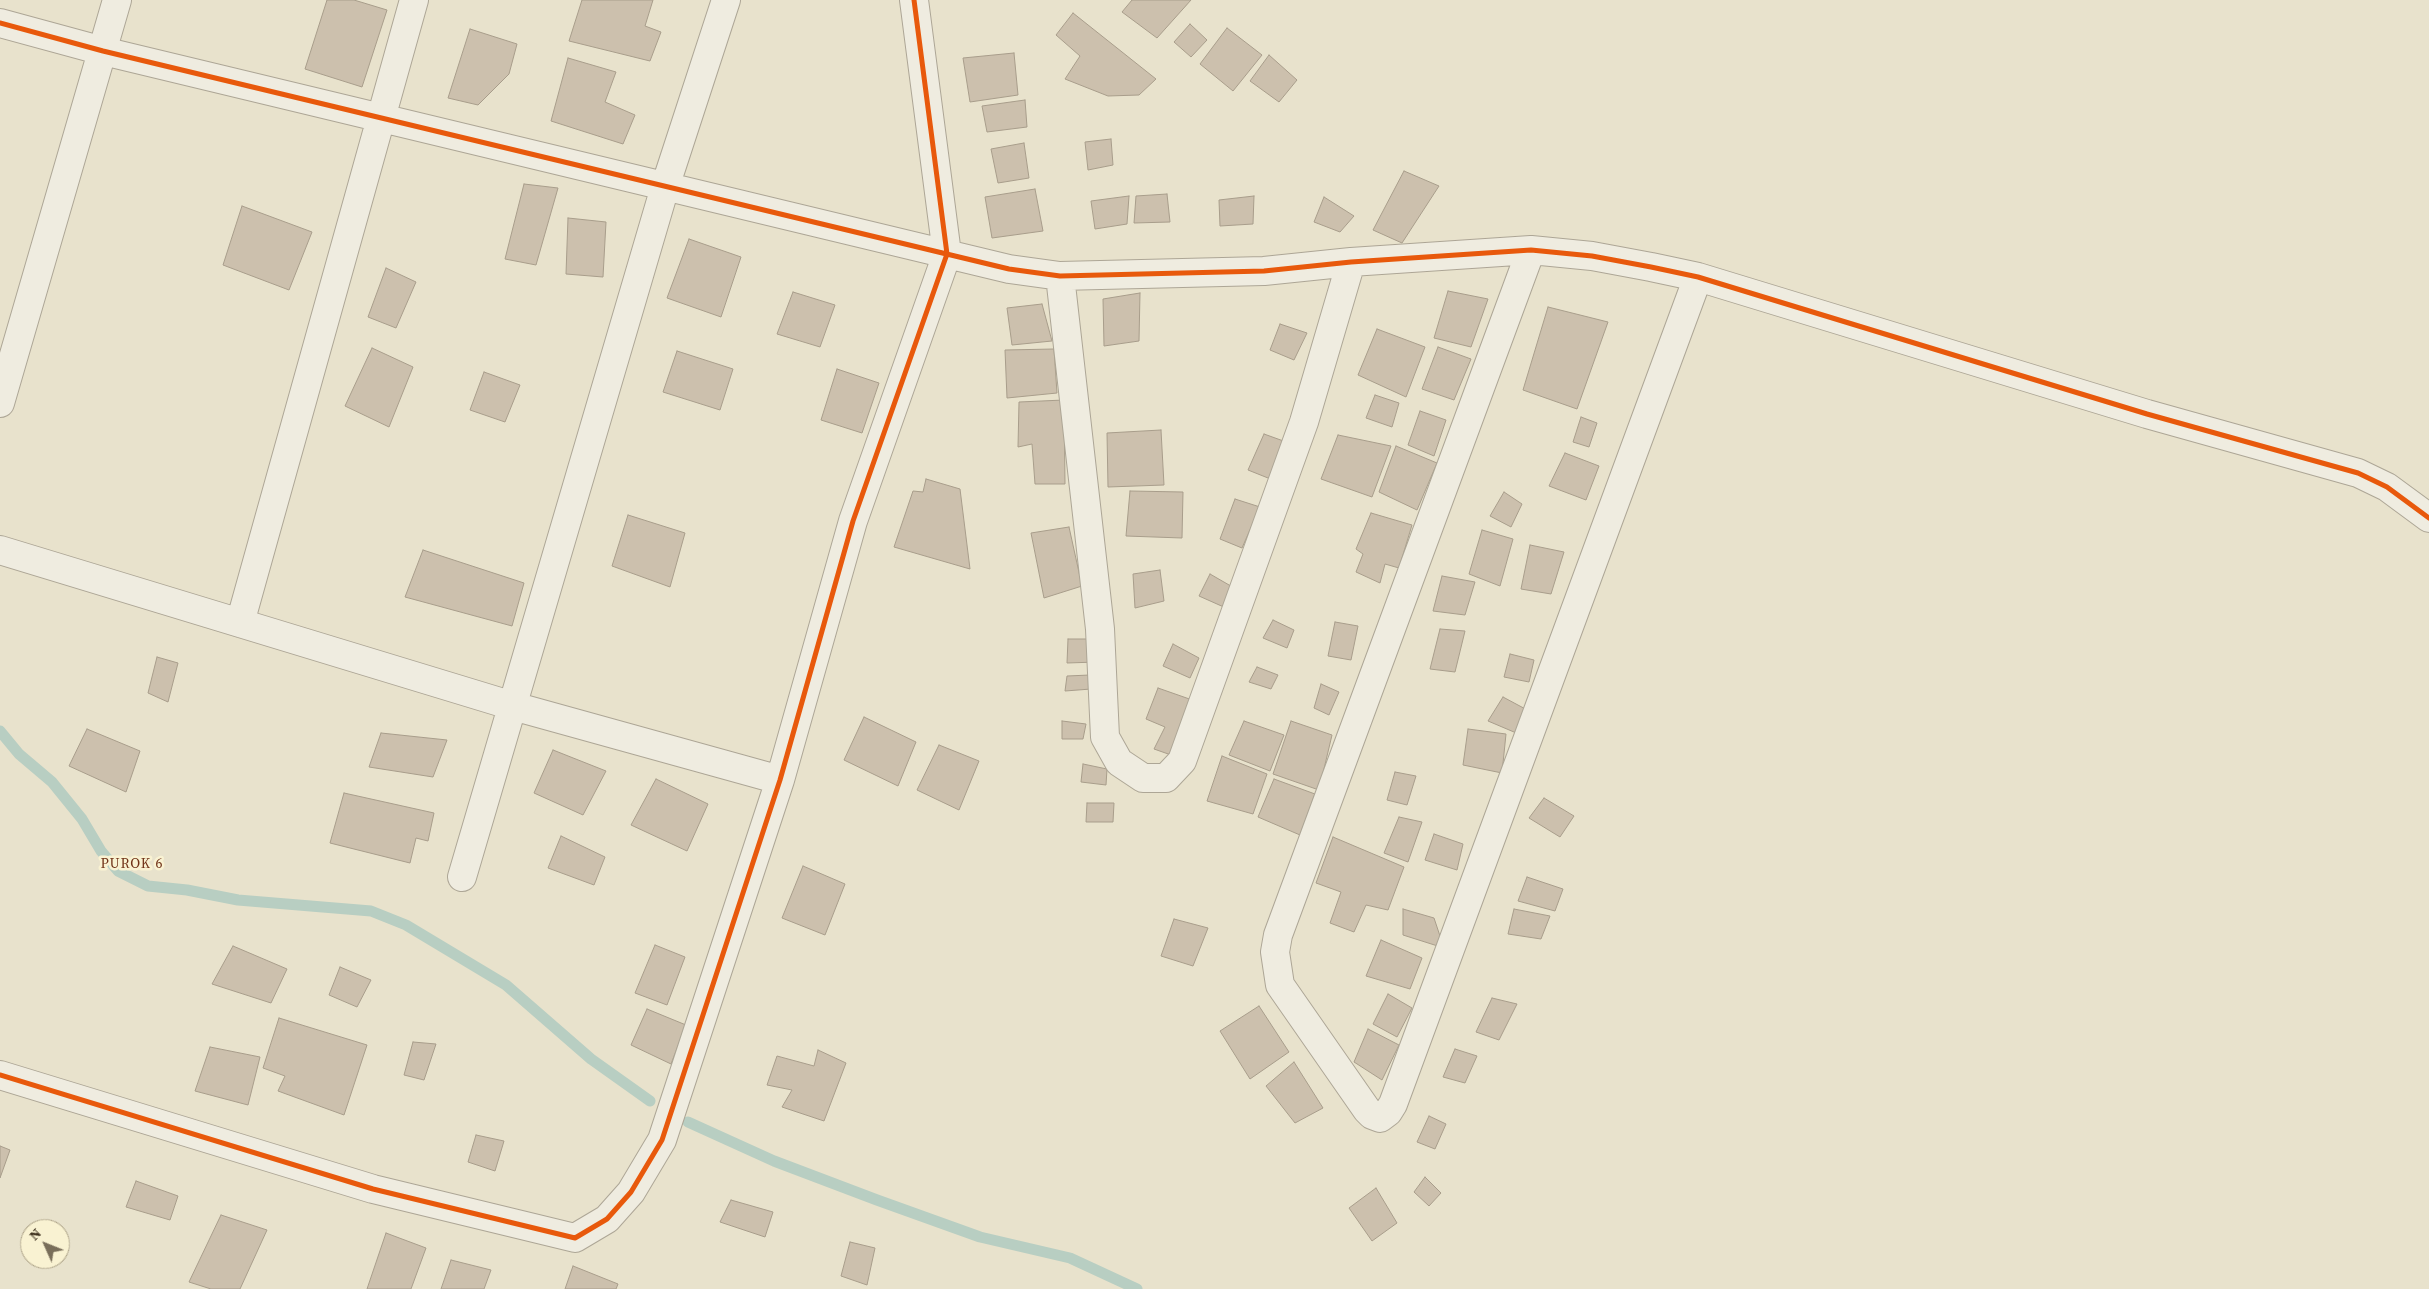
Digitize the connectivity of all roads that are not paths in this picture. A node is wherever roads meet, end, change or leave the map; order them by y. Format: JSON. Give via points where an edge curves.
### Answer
{"nodes":[{"id":1,"x":118,"y":0,"type":"edge"},
{"id":2,"x":414,"y":0,"type":"edge"},
{"id":3,"x":726,"y":0,"type":"edge"},
{"id":4,"x":914,"y":0,"type":"edge"},
{"id":5,"x":0,"y":23,"type":"edge"},
{"id":6,"x":103,"y":51,"type":"junction"},
{"id":7,"x":380,"y":118,"type":"junction"},
{"id":8,"x":666,"y":187,"type":"junction"},
{"id":9,"x":1531,"y":250,"type":"junction"},
{"id":10,"x":947,"y":254,"type":"junction"},
{"id":11,"x":1351,"y":262,"type":"junction"},
{"id":12,"x":1060,"y":276,"type":"junction"},
{"id":13,"x":1698,"y":277,"type":"junction"},
{"id":14,"x":0,"y":403,"type":"edge"},
{"id":15,"x":2429,"y":518,"type":"edge"},
{"id":16,"x":0,"y":550,"type":"edge"},
{"id":17,"x":240,"y":623,"type":"junction"},
{"id":18,"x":513,"y":706,"type":"junction"},
{"id":19,"x":780,"y":780,"type":"junction"},
{"id":20,"x":462,"y":877,"type":"dead end"},
{"id":21,"x":0,"y":1075,"type":"edge"}],
"edges":[{"from":1,"to":6,"type":"street"},
{"from":2,"to":7,"type":"street"},
{"from":3,"to":8,"type":"street"},
{"from":4,"to":10,"type":"street"},
{"from":5,"to":6,"type":"street"},
{"from":6,"to":7,"type":"street"},
{"from":6,"to":14,"type":"street"},
{"from":7,"to":8,"type":"street"},
{"from":7,"to":17,"type":"street"},
{"from":8,"to":10,"type":"street"},
{"from":8,"to":18,"type":"street"},
{"from":9,"to":11,"type":"street"},
{"from":9,"to":13,"type":"street","via":[[1592,256]]},
{"from":9,"to":13,"type":"street","via":[[1278,935],[1275,952],[1280,985],[1367,1110],[1380,1118],[1392,1104]]},
{"from":10,"to":12,"type":"street","via":[[1009,269]]},
{"from":10,"to":19,"type":"street","via":[[853,521]]},
{"from":11,"to":12,"type":"street","via":[[1264,271]]},
{"from":11,"to":12,"type":"street","via":[[1304,422],[1189,743],[1182,761],[1166,778],[1143,778],[1119,762],[1105,737],[1100,629]]},
{"from":13,"to":15,"type":"street","via":[[2147,414],[2358,473],[2388,488]]},
{"from":16,"to":17,"type":"street"},
{"from":17,"to":18,"type":"street"},
{"from":18,"to":19,"type":"street"},
{"from":18,"to":20,"type":"street"},
{"from":19,"to":21,"type":"street","via":[[662,1140],[630,1192],[607,1219],[575,1238],[373,1189]]}]}
